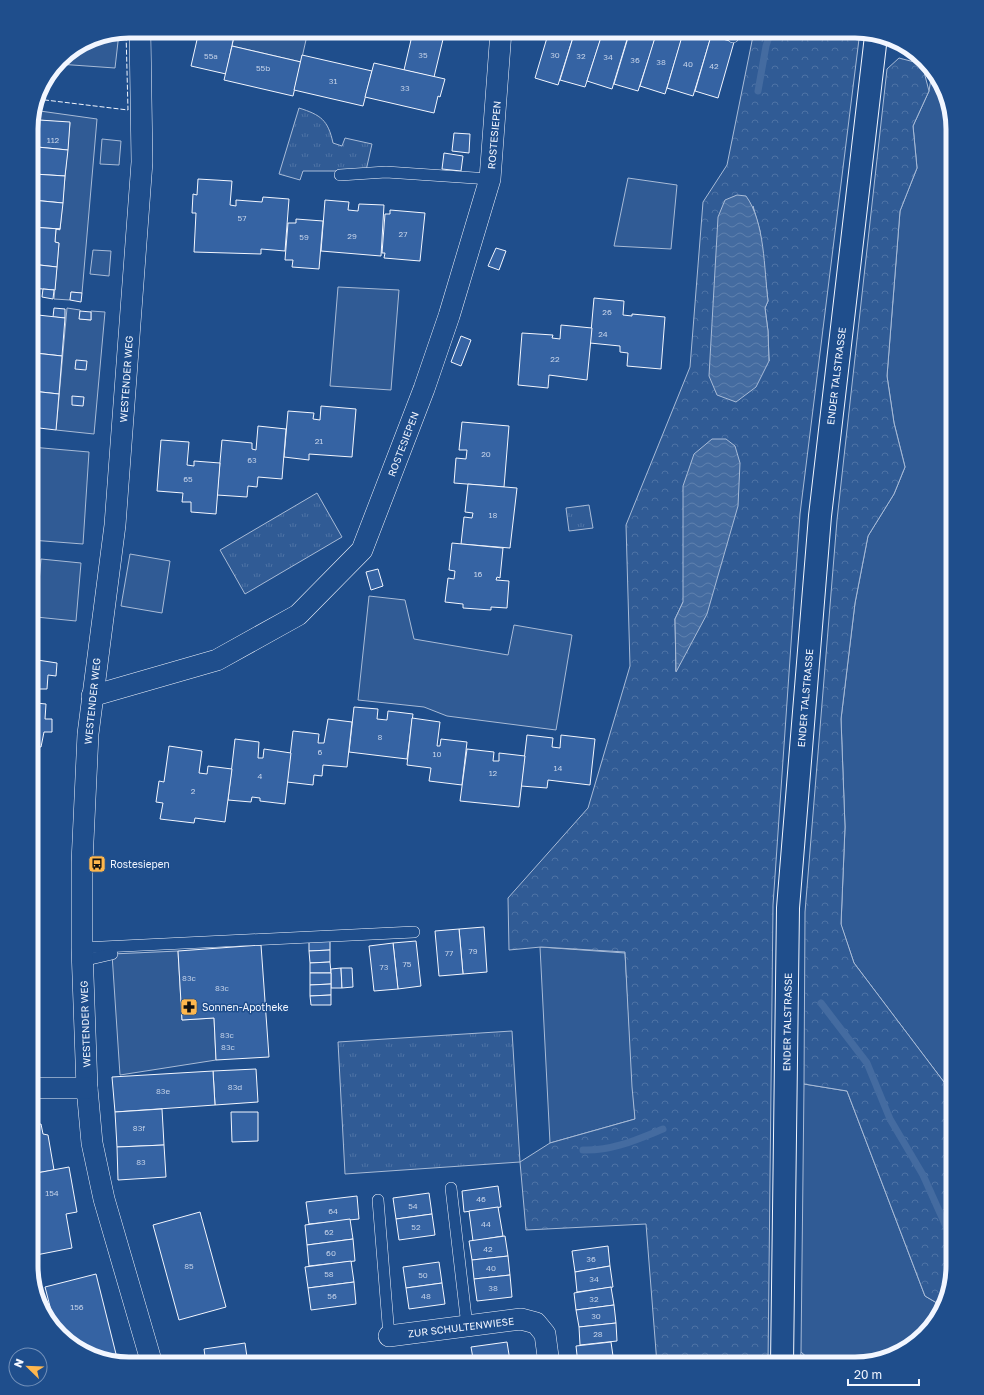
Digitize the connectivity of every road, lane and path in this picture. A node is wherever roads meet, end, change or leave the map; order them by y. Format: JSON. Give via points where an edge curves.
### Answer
{"nodes":[{"id":1,"x":140,"y":38,"type":"edge"},
{"id":2,"x":500,"y":38,"type":"edge"},
{"id":3,"x":875,"y":41,"type":"edge"},
{"id":4,"x":340,"y":175,"type":"dead end"},
{"id":5,"x":490,"y":179,"type":"junction"},
{"id":6,"x":92,"y":696,"type":"junction"},
{"id":7,"x":414,"y":932,"type":"dead end"},
{"id":8,"x":82,"y":954,"type":"junction"},
{"id":9,"x":112,"y":954,"type":"dead end"},
{"id":10,"x":38,"y":1088,"type":"edge"},
{"id":11,"x":87,"y":1088,"type":"junction"},
{"id":12,"x":451,"y":1188,"type":"dead end"},
{"id":13,"x":378,"y":1200,"type":"dead end"},
{"id":14,"x":467,"y":1326,"type":"junction"},
{"id":15,"x":389,"y":1336,"type":"joint"},
{"id":16,"x":150,"y":1357,"type":"edge"},
{"id":17,"x":548,"y":1357,"type":"edge"},
{"id":18,"x":782,"y":1357,"type":"edge"}],
"edges":[{"from":1,"to":6,"type":"street","name":"WESTENDER WEG","via":[[142,162],[121,455],[115,525]]},
{"from":2,"to":5,"type":"street","name":"ROSTESIEPEN"},
{"from":3,"to":18,"type":"main road","name":"ENDER TALSTRASSE","via":[[820,516],[788,908]]},
{"from":4,"to":5,"type":"lane","via":[[386,172]]},
{"from":5,"to":6,"type":"street","name":"ROSTESIEPEN","via":[[450,316],[362,550],[298,615],[217,660]]},
{"from":6,"to":8,"type":"street","name":"WESTENDER WEG","via":[[82,856]]},
{"from":7,"to":8,"type":"lane"},
{"from":8,"to":9,"type":"lane"},
{"from":8,"to":11,"type":"street","name":"WESTENDER WEG"},
{"from":10,"to":11,"type":"street"},
{"from":11,"to":16,"type":"street","name":"WESTENDER WEG","via":[[92,1143],[104,1199]]},
{"from":12,"to":14,"type":"lane"},
{"from":13,"to":15,"type":"lane"},
{"from":14,"to":15,"type":"street","name":"ZUR SCHULTENWIESE"},
{"from":14,"to":17,"type":"street","name":"ZUR SCHULTENWIESE","via":[[521,1319],[536,1322],[545,1334]]}]}
